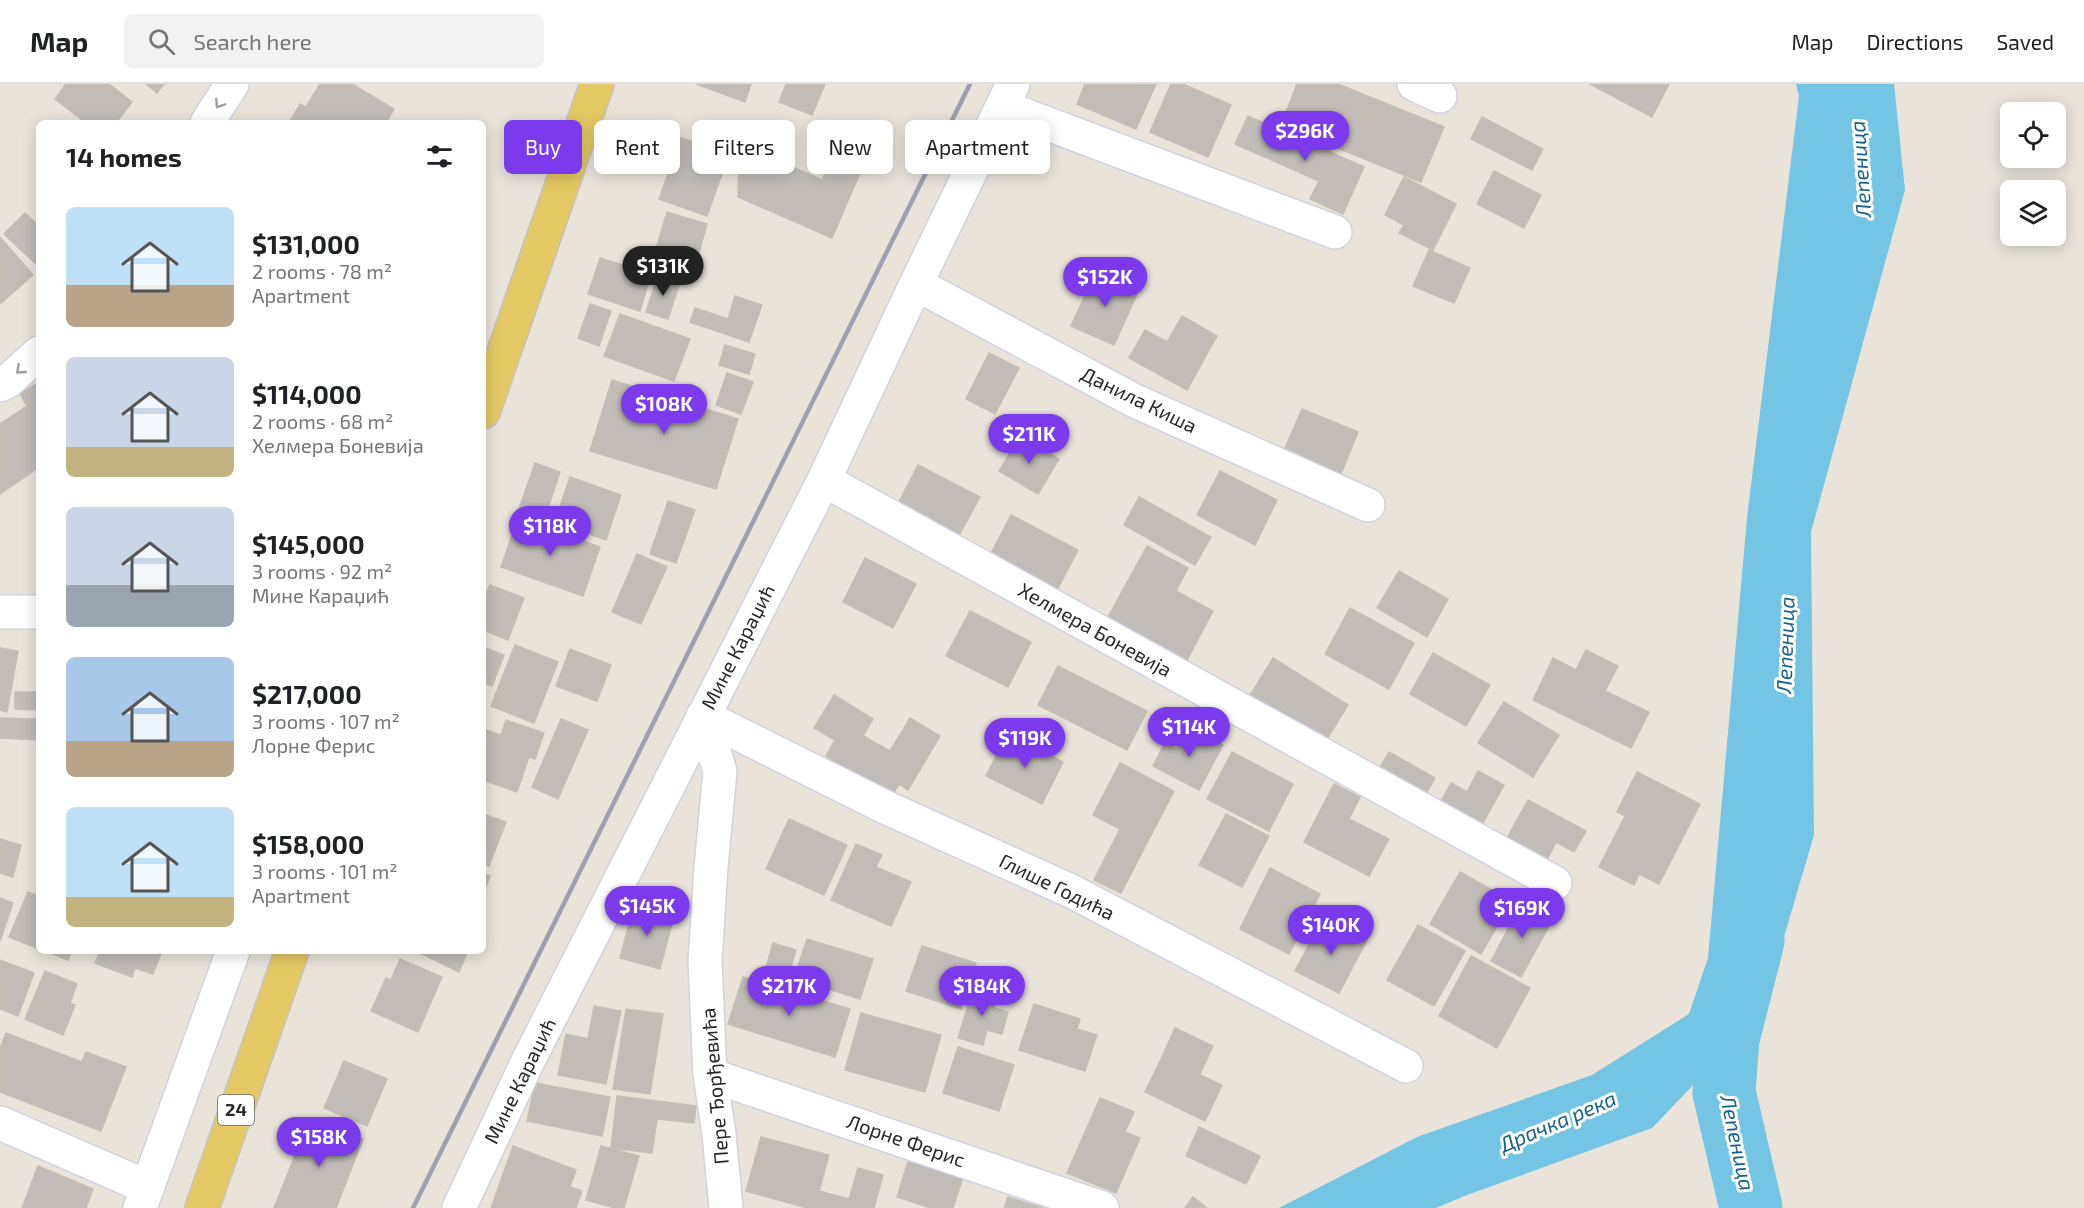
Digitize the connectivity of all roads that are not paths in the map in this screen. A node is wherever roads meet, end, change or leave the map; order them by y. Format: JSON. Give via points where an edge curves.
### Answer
{"nodes":[{"id":1,"x":232,"y":84,"type":"edge"},
{"id":2,"x":597,"y":84,"type":"edge"},
{"id":3,"x":1008,"y":95,"type":"edge"},
{"id":4,"x":209,"y":120,"type":"edge"},
{"id":5,"x":1335,"y":232,"type":"dead end"},
{"id":6,"x":916,"y":284,"type":"junction"},
{"id":7,"x":36,"y":356,"type":"edge"},
{"id":8,"x":0,"y":385,"type":"edge"},
{"id":9,"x":486,"y":403,"type":"edge"},
{"id":10,"x":824,"y":480,"type":"junction"},
{"id":11,"x":1368,"y":505,"type":"dead end"},
{"id":12,"x":0,"y":612,"type":"edge"},
{"id":13,"x":36,"y":612,"type":"edge"},
{"id":14,"x":703,"y":716,"type":"junction"},
{"id":15,"x":1554,"y":883,"type":"dead end"},
{"id":16,"x":232,"y":954,"type":"edge"},
{"id":17,"x":291,"y":954,"type":"edge"},
{"id":18,"x":1406,"y":1066,"type":"dead end"},
{"id":19,"x":710,"y":1075,"type":"junction"},
{"id":20,"x":0,"y":1124,"type":"edge"},
{"id":21,"x":143,"y":1197,"type":"edge"},
{"id":22,"x":734,"y":1205,"type":"edge"},
{"id":23,"x":202,"y":1208,"type":"edge"},
{"id":24,"x":459,"y":1208,"type":"edge"},
{"id":25,"x":1102,"y":1208,"type":"edge"}],
"edges":[{"from":1,"to":4,"type":"street","one_way":true},
{"from":2,"to":9,"type":"main road"},
{"from":3,"to":5,"type":"street"},
{"from":3,"to":6,"type":"street","name":"Мине Караџић"},
{"from":6,"to":10,"type":"street","name":"Мине Караџић"},
{"from":6,"to":11,"type":"street","name":"Данила Киша","via":[[1135,401]]},
{"from":7,"to":8,"type":"street","one_way":true},
{"from":10,"to":14,"type":"street","name":"Мине Караџић"},
{"from":10,"to":15,"type":"street","name":"Хелмера Боневија"},
{"from":12,"to":13,"type":"street"},
{"from":14,"to":18,"type":"street","name":"Глише Годића","via":[[885,807],[1071,891]]},
{"from":14,"to":19,"type":"street","name":"Пере Ђорђевића","via":[[720,771],[705,961]]},
{"from":14,"to":24,"type":"street","name":"Мине Караџић","via":[[528,1061]]},
{"from":16,"to":21,"type":"street"},
{"from":17,"to":23,"type":"main road","number":"24"},
{"from":19,"to":22,"type":"street","name":"Пере Ђорђевића"},
{"from":19,"to":25,"type":"street","name":"Лорне Ферис"},
{"from":20,"to":21,"type":"street"}]}
